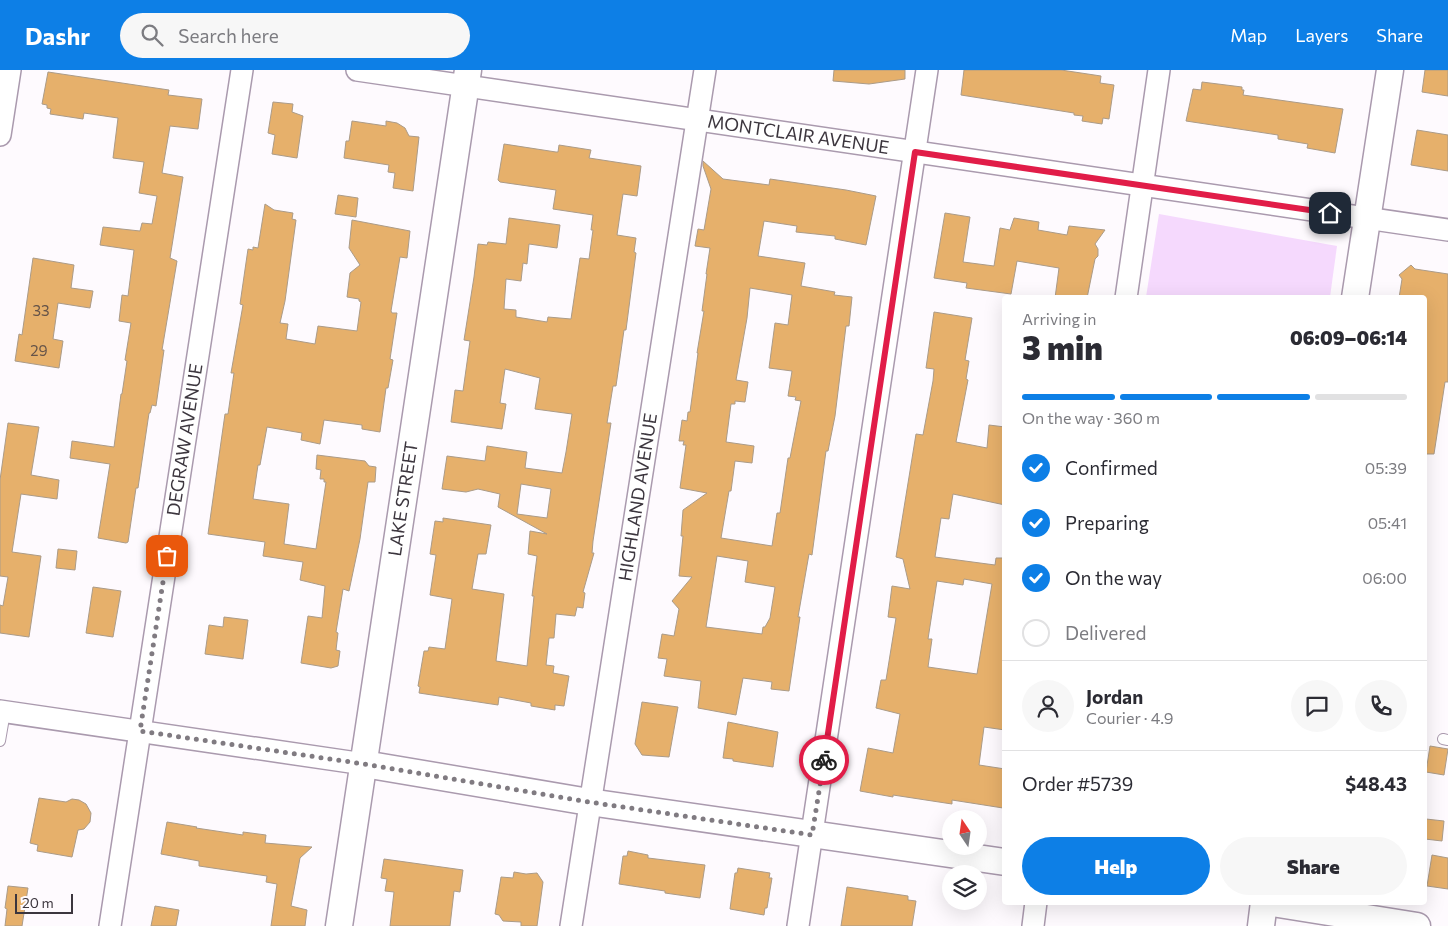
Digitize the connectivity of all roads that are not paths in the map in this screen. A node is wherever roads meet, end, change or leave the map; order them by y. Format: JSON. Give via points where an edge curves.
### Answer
{"nodes":[{"id":1,"x":10,"y":70,"type":"edge"},
{"id":2,"x":242,"y":70,"type":"edge"},
{"id":3,"x":357,"y":70,"type":"edge"},
{"id":4,"x":705,"y":70,"type":"edge"},
{"id":5,"x":927,"y":70,"type":"edge"},
{"id":6,"x":1159,"y":70,"type":"edge"},
{"id":7,"x":1390,"y":70,"type":"edge"},
{"id":8,"x":467,"y":78,"type":"edge"},
{"id":9,"x":698,"y":120,"type":"junction"},
{"id":10,"x":0,"y":135,"type":"edge"},
{"id":11,"x":915,"y":152,"type":"junction"},
{"id":12,"x":1142,"y":185,"type":"junction"},
{"id":13,"x":1367,"y":218,"type":"junction"},
{"id":14,"x":1448,"y":230,"type":"edge"},
{"id":15,"x":1126,"y":295,"type":"edge"},
{"id":16,"x":1355,"y":295,"type":"edge"},
{"id":17,"x":2,"y":712,"type":"edge"},
{"id":18,"x":140,"y":731,"type":"junction"},
{"id":19,"x":0,"y":741,"type":"edge"},
{"id":20,"x":364,"y":764,"type":"junction"},
{"id":21,"x":589,"y":802,"type":"junction"},
{"id":22,"x":812,"y":835,"type":"junction"},
{"id":23,"x":1002,"y":862,"type":"edge"},
{"id":24,"x":1036,"y":905,"type":"edge"},
{"id":25,"x":1264,"y":905,"type":"edge"},
{"id":26,"x":1284,"y":905,"type":"edge"},
{"id":27,"x":110,"y":926,"type":"edge"},
{"id":28,"x":339,"y":926,"type":"edge"},
{"id":29,"x":571,"y":926,"type":"edge"},
{"id":30,"x":798,"y":926,"type":"edge"},
{"id":31,"x":1033,"y":926,"type":"edge"},
{"id":32,"x":1261,"y":926,"type":"edge"},
{"id":33,"x":1417,"y":926,"type":"edge"}],
"edges":[{"from":1,"to":10,"type":"street"},
{"from":2,"to":18,"type":"street","name":"DEGRAW AVENUE"},
{"from":3,"to":8,"type":"street","name":"MONTCLAIR AVENUE"},
{"from":4,"to":9,"type":"street","name":"HIGHLAND AVENUE"},
{"from":5,"to":11,"type":"street"},
{"from":6,"to":12,"type":"street"},
{"from":7,"to":13,"type":"street"},
{"from":8,"to":9,"type":"street","name":"MONTCLAIR AVENUE"},
{"from":8,"to":20,"type":"street","name":"LAKE STREET"},
{"from":9,"to":11,"type":"street","name":"MONTCLAIR AVENUE"},
{"from":9,"to":21,"type":"street","name":"HIGHLAND AVENUE"},
{"from":11,"to":12,"type":"street","name":"MONTCLAIR AVENUE"},
{"from":11,"to":22,"type":"street"},
{"from":12,"to":13,"type":"street","name":"MONTCLAIR AVENUE"},
{"from":12,"to":15,"type":"street"},
{"from":13,"to":14,"type":"street","name":"MONTCLAIR AVENUE"},
{"from":13,"to":16,"type":"street"},
{"from":17,"to":18,"type":"street"},
{"from":17,"to":19,"type":"lane"},
{"from":18,"to":20,"type":"street"},
{"from":18,"to":27,"type":"street","name":"DEGRAW AVENUE"},
{"from":20,"to":21,"type":"street"},
{"from":20,"to":28,"type":"street","name":"LAKE STREET"},
{"from":21,"to":22,"type":"street"},
{"from":21,"to":29,"type":"street","name":"HIGHLAND AVENUE"},
{"from":22,"to":23,"type":"street"},
{"from":22,"to":30,"type":"street"},
{"from":24,"to":31,"type":"street"},
{"from":25,"to":32,"type":"street"},
{"from":26,"to":33,"type":"street"}]}
